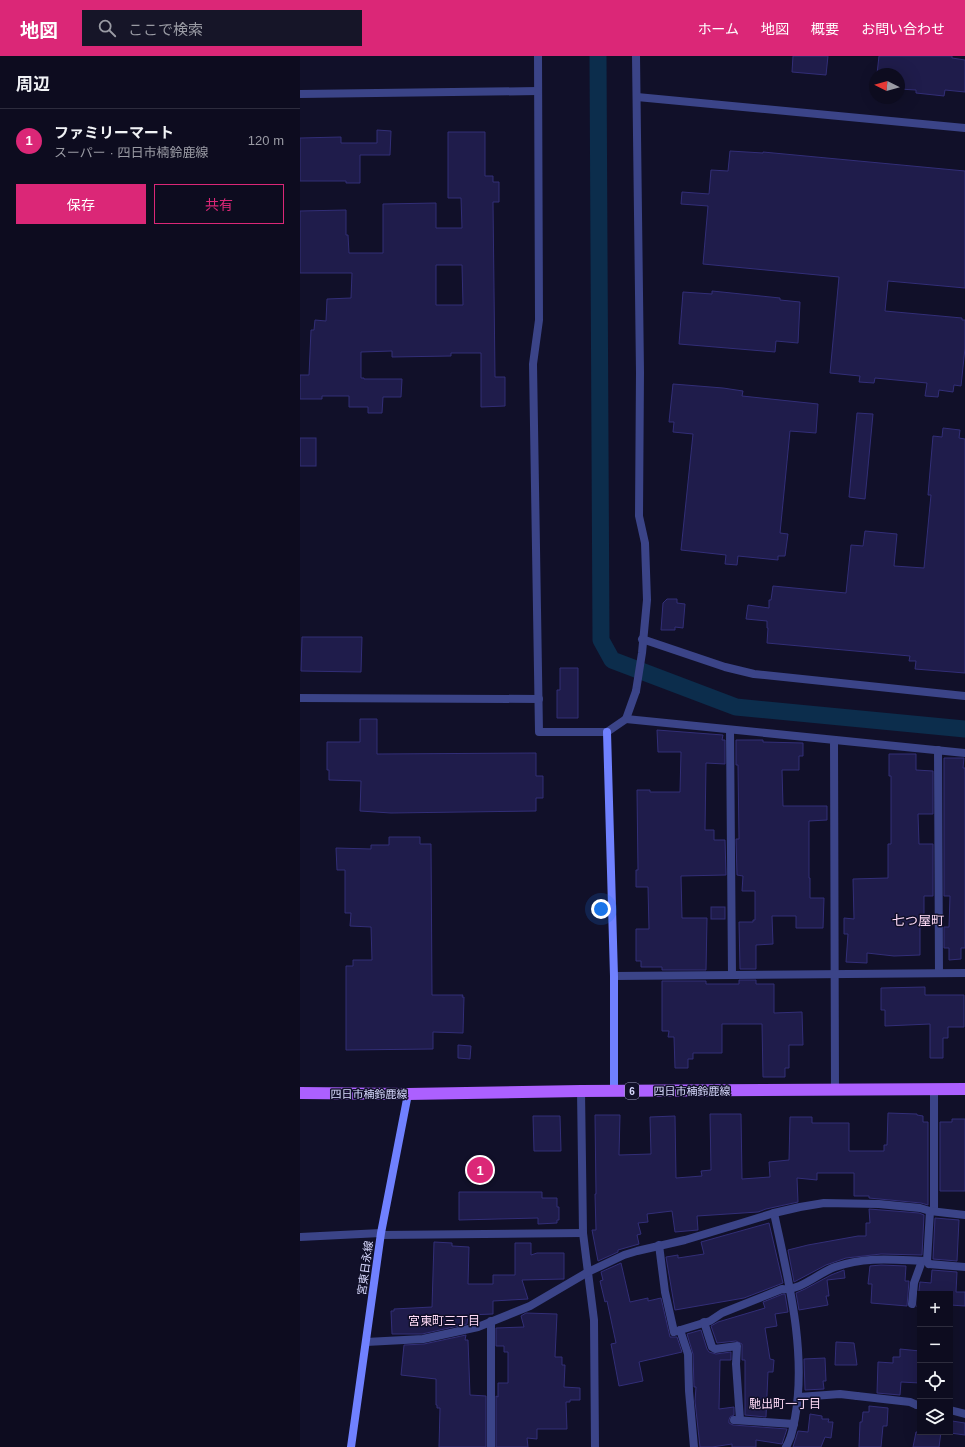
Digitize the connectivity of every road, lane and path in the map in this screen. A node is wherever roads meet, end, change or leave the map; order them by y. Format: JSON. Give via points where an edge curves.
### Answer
{"nodes":[{"id":1,"x":538,"y":56,"type":"edge"},
{"id":2,"x":636,"y":56,"type":"edge"},
{"id":3,"x":538,"y":91,"type":"junction"},
{"id":4,"x":300,"y":94,"type":"edge"},
{"id":5,"x":637,"y":97,"type":"junction"},
{"id":6,"x":965,"y":128,"type":"edge"},
{"id":7,"x":642,"y":639,"type":"junction"},
{"id":8,"x":965,"y":696,"type":"edge"},
{"id":9,"x":300,"y":698,"type":"edge"},
{"id":10,"x":539,"y":699,"type":"junction"},
{"id":11,"x":626,"y":719,"type":"junction"},
{"id":12,"x":730,"y":730,"type":"junction"},
{"id":13,"x":607,"y":732,"type":"junction"},
{"id":14,"x":834,"y":740,"type":"junction"},
{"id":15,"x":938,"y":750,"type":"junction"},
{"id":16,"x":965,"y":753,"type":"edge"},
{"id":17,"x":939,"y":973,"type":"junction"},
{"id":18,"x":965,"y":973,"type":"edge"},
{"id":19,"x":836,"y":974,"type":"junction"},
{"id":20,"x":732,"y":975,"type":"junction"},
{"id":21,"x":614,"y":976,"type":"junction"},
{"id":22,"x":965,"y":1089,"type":"edge"},
{"id":23,"x":835,"y":1090,"type":"junction"},
{"id":24,"x":934,"y":1090,"type":"junction"},
{"id":25,"x":581,"y":1091,"type":"junction"},
{"id":26,"x":614,"y":1091,"type":"junction"},
{"id":27,"x":300,"y":1093,"type":"edge"},
{"id":28,"x":408,"y":1094,"type":"junction"},
{"id":29,"x":932,"y":1211,"type":"junction"},
{"id":30,"x":774,"y":1213,"type":"junction"},
{"id":31,"x":965,"y":1215,"type":"edge"},
{"id":32,"x":583,"y":1233,"type":"junction"},
{"id":33,"x":381,"y":1234,"type":"junction"},
{"id":34,"x":300,"y":1237,"type":"edge"},
{"id":35,"x":658,"y":1245,"type":"junction"},
{"id":36,"x":926,"y":1262,"type":"junction"},
{"id":37,"x":965,"y":1267,"type":"edge"},
{"id":38,"x":588,"y":1272,"type":"junction"},
{"id":39,"x":791,"y":1290,"type":"junction"},
{"id":40,"x":912,"y":1304,"type":"dead end"},
{"id":41,"x":491,"y":1321,"type":"junction"},
{"id":42,"x":704,"y":1322,"type":"junction"},
{"id":43,"x":680,"y":1330,"type":"junction"},
{"id":44,"x":366,"y":1342,"type":"junction"},
{"id":45,"x":799,"y":1396,"type":"junction"},
{"id":46,"x":917,"y":1405,"type":"edge"},
{"id":47,"x":953,"y":1411,"type":"edge"},
{"id":48,"x":965,"y":1414,"type":"edge"},
{"id":49,"x":794,"y":1424,"type":"junction"},
{"id":50,"x":351,"y":1447,"type":"edge"},
{"id":51,"x":491,"y":1447,"type":"edge"},
{"id":52,"x":595,"y":1447,"type":"edge"},
{"id":53,"x":694,"y":1447,"type":"edge"},
{"id":54,"x":786,"y":1447,"type":"edge"}],
"edges":[{"from":1,"to":3,"type":"street"},
{"from":2,"to":5,"type":"street"},
{"from":3,"to":4,"type":"street"},
{"from":3,"to":10,"type":"street","via":[[539,320],[533,364]]},
{"from":5,"to":6,"type":"street"},
{"from":5,"to":7,"type":"street","via":[[639,516],[645,543],[647,600]]},
{"from":7,"to":8,"type":"street","via":[[754,674]]},
{"from":7,"to":11,"type":"street","via":[[636,691]]},
{"from":9,"to":10,"type":"street"},
{"from":10,"to":13,"type":"street","via":[[539,732]]},
{"from":11,"to":12,"type":"street"},
{"from":11,"to":13,"type":"street"},
{"from":12,"to":14,"type":"street"},
{"from":12,"to":20,"type":"street"},
{"from":13,"to":21,"type":"street"},
{"from":14,"to":15,"type":"street"},
{"from":14,"to":19,"type":"street"},
{"from":15,"to":16,"type":"street"},
{"from":15,"to":17,"type":"street"},
{"from":17,"to":18,"type":"street"},
{"from":17,"to":19,"type":"street"},
{"from":19,"to":20,"type":"street"},
{"from":19,"to":23,"type":"street"},
{"from":20,"to":21,"type":"street"},
{"from":21,"to":26,"type":"street"},
{"from":22,"to":24,"type":"main road","name":"四日市楠鈴鹿線","number":"6"},
{"from":23,"to":24,"type":"main road","name":"四日市楠鈴鹿線","number":"6"},
{"from":23,"to":26,"type":"main road","name":"四日市楠鈴鹿線","number":"6"},
{"from":24,"to":29,"type":"street"},
{"from":25,"to":26,"type":"main road","name":"四日市楠鈴鹿線","number":"6"},
{"from":25,"to":28,"type":"main road","name":"四日市楠鈴鹿線","number":"6"},
{"from":25,"to":32,"type":"street"},
{"from":27,"to":28,"type":"main road","name":"四日市楠鈴鹿線","number":"6"},
{"from":28,"to":33,"type":"street","name":"宮東日永線"},
{"from":29,"to":30,"type":"street","via":[[879,1204],[824,1203]]},
{"from":29,"to":31,"type":"street"},
{"from":29,"to":36,"type":"street"},
{"from":30,"to":35,"type":"street","via":[[685,1240]]},
{"from":30,"to":39,"type":"street"},
{"from":32,"to":33,"type":"street"},
{"from":32,"to":38,"type":"street"},
{"from":33,"to":34,"type":"street"},
{"from":33,"to":44,"type":"street","name":"宮東日永線"},
{"from":35,"to":38,"type":"street","via":[[624,1255]]},
{"from":35,"to":43,"type":"street","via":[[674,1332]]},
{"from":36,"to":37,"type":"street"},
{"from":36,"to":39,"type":"street","via":[[884,1258],[850,1263],[834,1267]]},
{"from":36,"to":40,"type":"street","via":[[914,1283]]},
{"from":38,"to":41,"type":"street","via":[[530,1306]]},
{"from":38,"to":52,"type":"street","via":[[594,1320]]},
{"from":39,"to":42,"type":"street","via":[[782,1289]]},
{"from":39,"to":45,"type":"street"},
{"from":41,"to":44,"type":"street","via":[[478,1327],[423,1339]]},
{"from":41,"to":51,"type":"street"},
{"from":42,"to":43,"type":"street"},
{"from":42,"to":49,"type":"street","via":[[712,1347],[715,1349],[737,1346],[737,1420]]},
{"from":43,"to":53,"type":"street","via":[[688,1354]]},
{"from":44,"to":50,"type":"street","name":"宮東日永線"},
{"from":45,"to":46,"type":"street","via":[[840,1394]]},
{"from":45,"to":49,"type":"street"},
{"from":47,"to":48,"type":"street"},
{"from":49,"to":54,"type":"street","via":[[792,1436]]}]}
